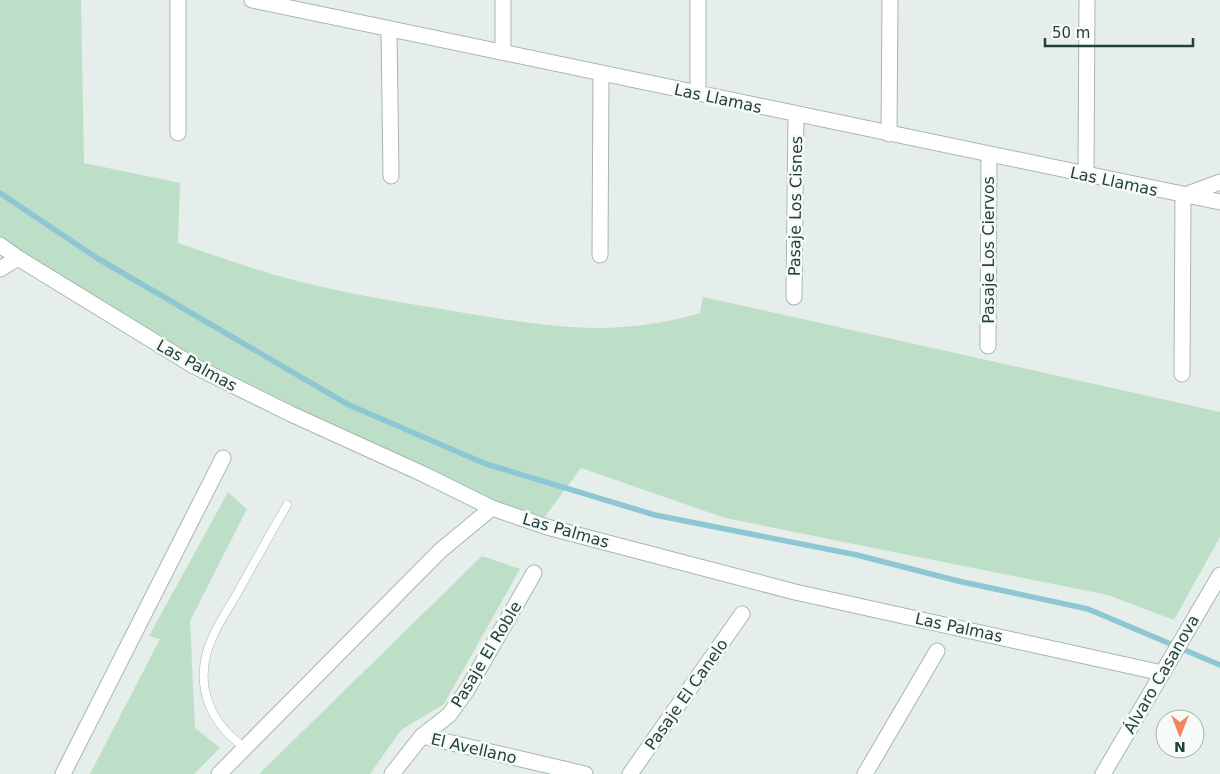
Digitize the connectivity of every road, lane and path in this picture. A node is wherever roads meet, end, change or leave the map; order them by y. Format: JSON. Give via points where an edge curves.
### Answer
{"nodes":[{"id":1,"x":178,"y":0,"type":"edge"},
{"id":2,"x":252,"y":0,"type":"edge"},
{"id":3,"x":503,"y":0,"type":"edge"},
{"id":4,"x":698,"y":0,"type":"edge"},
{"id":5,"x":890,"y":0,"type":"edge"},
{"id":6,"x":1087,"y":0,"type":"edge"},
{"id":7,"x":300,"y":5,"type":"edge"},
{"id":8,"x":389,"y":29,"type":"junction"},
{"id":9,"x":503,"y":52,"type":"junction"},
{"id":10,"x":601,"y":73,"type":"junction"},
{"id":11,"x":698,"y":93,"type":"junction"},
{"id":12,"x":796,"y":114,"type":"junction"},
{"id":13,"x":178,"y":133,"type":"dead end"},
{"id":14,"x":889,"y":134,"type":"junction"},
{"id":15,"x":989,"y":154,"type":"junction"},
{"id":16,"x":1086,"y":175,"type":"junction"},
{"id":17,"x":391,"y":176,"type":"dead end"},
{"id":18,"x":1220,"y":182,"type":"edge"},
{"id":19,"x":1184,"y":195,"type":"junction"},
{"id":20,"x":1220,"y":202,"type":"edge"},
{"id":21,"x":0,"y":245,"type":"edge"},
{"id":22,"x":600,"y":255,"type":"dead end"},
{"id":23,"x":18,"y":258,"type":"junction"},
{"id":24,"x":0,"y":269,"type":"edge"},
{"id":25,"x":794,"y":297,"type":"dead end"},
{"id":26,"x":988,"y":346,"type":"dead end"},
{"id":27,"x":1182,"y":374,"type":"dead end"},
{"id":28,"x":223,"y":458,"type":"dead end"},
{"id":29,"x":287,"y":505,"type":"dead end"},
{"id":30,"x":492,"y":508,"type":"junction"},
{"id":31,"x":534,"y":573,"type":"dead end"},
{"id":32,"x":1220,"y":575,"type":"edge"},
{"id":33,"x":742,"y":614,"type":"dead end"},
{"id":34,"x":937,"y":651,"type":"dead end"},
{"id":35,"x":1162,"y":672,"type":"junction"},
{"id":36,"x":422,"y":736,"type":"junction"},
{"id":37,"x":244,"y":747,"type":"junction"},
{"id":38,"x":63,"y":774,"type":"edge"},
{"id":39,"x":219,"y":774,"type":"edge"},
{"id":40,"x":392,"y":774,"type":"edge"},
{"id":41,"x":585,"y":774,"type":"edge"},
{"id":42,"x":630,"y":774,"type":"edge"},
{"id":43,"x":865,"y":774,"type":"edge"},
{"id":44,"x":1103,"y":774,"type":"edge"}],
"edges":[{"from":1,"to":13,"type":"street"},
{"from":2,"to":7,"type":"street","name":"Las Llamas"},
{"from":3,"to":9,"type":"street"},
{"from":4,"to":11,"type":"street"},
{"from":5,"to":14,"type":"street"},
{"from":6,"to":16,"type":"street"},
{"from":7,"to":8,"type":"street","name":"Las Llamas"},
{"from":8,"to":9,"type":"street","name":"Las Llamas"},
{"from":8,"to":17,"type":"street"},
{"from":9,"to":10,"type":"street","name":"Las Llamas"},
{"from":10,"to":11,"type":"street","name":"Las Llamas"},
{"from":10,"to":22,"type":"street"},
{"from":11,"to":12,"type":"street","name":"Las Llamas"},
{"from":12,"to":14,"type":"street","name":"Las Llamas"},
{"from":12,"to":25,"type":"street","name":"Pasaje Los Cisnes"},
{"from":14,"to":15,"type":"street","name":"Las Llamas"},
{"from":15,"to":16,"type":"street","name":"Las Llamas"},
{"from":15,"to":26,"type":"street","name":"Pasaje Los Ciervos"},
{"from":16,"to":19,"type":"street","name":"Las Llamas"},
{"from":18,"to":19,"type":"street"},
{"from":19,"to":20,"type":"street","name":"Las Llamas"},
{"from":19,"to":27,"type":"street"},
{"from":21,"to":23,"type":"street","name":"Las Palmas"},
{"from":23,"to":24,"type":"street"},
{"from":23,"to":30,"type":"street","name":"Las Palmas","via":[[194,366]]},
{"from":28,"to":38,"type":"street"},
{"from":29,"to":37,"type":"lane","via":[[211,640],[204,665],[205,692],[214,718]]},
{"from":30,"to":35,"type":"street","name":"Las Palmas","via":[[547,527],[795,592]]},
{"from":30,"to":37,"type":"street","via":[[441,550]]},
{"from":31,"to":36,"type":"street","name":"Pasaje El Roble","via":[[449,715]]},
{"from":32,"to":35,"type":"street","name":"Álvaro Casanova"},
{"from":33,"to":42,"type":"street","name":"Pasaje El Canelo"},
{"from":34,"to":43,"type":"street"},
{"from":35,"to":44,"type":"street","name":"Álvaro Casanova"},
{"from":36,"to":40,"type":"street","name":"Pasaje El Roble"},
{"from":36,"to":41,"type":"street","name":"El Avellano"},
{"from":37,"to":39,"type":"street"}]}
